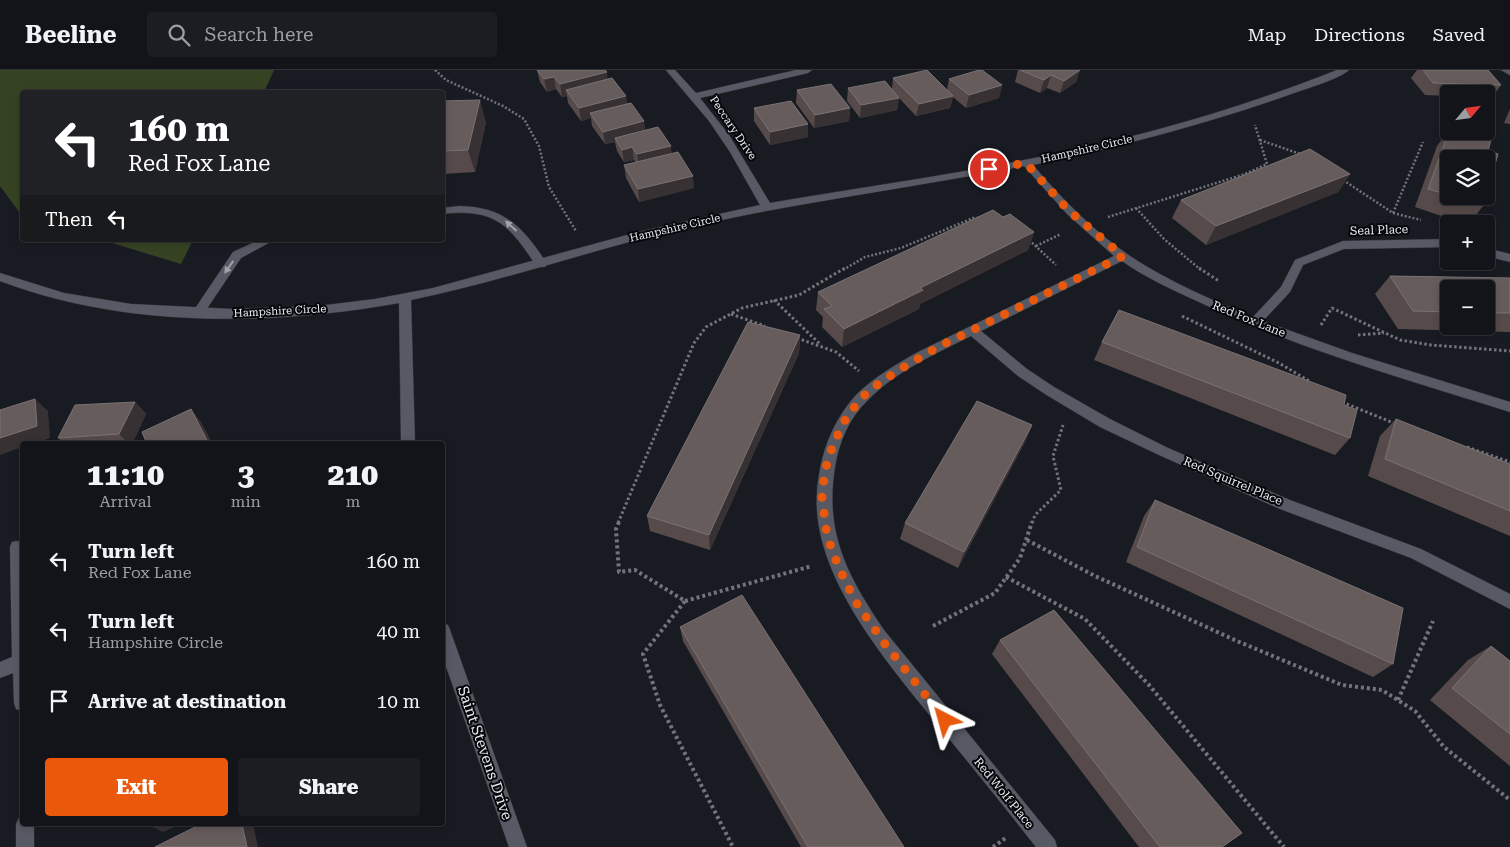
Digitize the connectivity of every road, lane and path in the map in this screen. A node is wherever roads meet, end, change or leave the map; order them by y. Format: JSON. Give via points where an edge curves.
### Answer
{"nodes":[{"id":1,"x":435,"y":70,"type":"edge"},
{"id":2,"x":670,"y":70,"type":"edge"},
{"id":3,"x":808,"y":70,"type":"edge"},
{"id":4,"x":1345,"y":70,"type":"edge"},
{"id":5,"x":1505,"y":70,"type":"edge"},
{"id":6,"x":1510,"y":72,"type":"edge"},
{"id":7,"x":696,"y":96,"type":"junction"},
{"id":8,"x":1255,"y":124,"type":"dead end"},
{"id":9,"x":1259,"y":140,"type":"junction"},
{"id":10,"x":1423,"y":142,"type":"dead end"},
{"id":11,"x":1306,"y":157,"type":"edge"},
{"id":12,"x":1026,"y":163,"type":"junction"},
{"id":13,"x":1341,"y":179,"type":"edge"},
{"id":14,"x":767,"y":207,"type":"junction"},
{"id":15,"x":1136,"y":208,"type":"junction"},
{"id":16,"x":445,"y":210,"type":"edge"},
{"id":17,"x":1393,"y":213,"type":"junction"},
{"id":18,"x":992,"y":218,"type":"edge"},
{"id":19,"x":1104,"y":218,"type":"dead end"},
{"id":20,"x":1421,"y":220,"type":"dead end"},
{"id":21,"x":1022,"y":234,"type":"edge"},
{"id":22,"x":1061,"y":234,"type":"dead end"},
{"id":23,"x":264,"y":242,"type":"edge"},
{"id":24,"x":1440,"y":242,"type":"edge"},
{"id":25,"x":1036,"y":246,"type":"junction"},
{"id":26,"x":589,"y":250,"type":"junction"},
{"id":27,"x":1495,"y":254,"type":"edge"},
{"id":28,"x":1123,"y":256,"type":"junction"},
{"id":29,"x":1510,"y":258,"type":"edge"},
{"id":30,"x":541,"y":264,"type":"junction"},
{"id":31,"x":0,"y":278,"type":"edge"},
{"id":32,"x":1072,"y":281,"type":"junction"},
{"id":33,"x":1220,"y":282,"type":"dead end"},
{"id":34,"x":406,"y":298,"type":"junction"},
{"id":35,"x":774,"y":300,"type":"junction"},
{"id":36,"x":198,"y":313,"type":"junction"},
{"id":37,"x":1177,"y":313,"type":"dead end"},
{"id":38,"x":730,"y":314,"type":"junction"},
{"id":39,"x":1254,"y":324,"type":"junction"},
{"id":40,"x":768,"y":327,"type":"edge"},
{"id":41,"x":1319,"y":328,"type":"dead end"},
{"id":42,"x":972,"y":330,"type":"junction"},
{"id":43,"x":795,"y":337,"type":"edge"},
{"id":44,"x":823,"y":347,"type":"junction"},
{"id":45,"x":1510,"y":351,"type":"edge"},
{"id":46,"x":1311,"y":382,"type":"edge"},
{"id":47,"x":877,"y":385,"type":"junction"},
{"id":48,"x":1334,"y":398,"type":"edge"},
{"id":49,"x":1069,"y":404,"type":"junction"},
{"id":50,"x":1510,"y":407,"type":"edge"},
{"id":51,"x":1400,"y":426,"type":"edge"},
{"id":52,"x":408,"y":441,"type":"edge"},
{"id":53,"x":1465,"y":447,"type":"edge"},
{"id":54,"x":1510,"y":462,"type":"edge"},
{"id":55,"x":1027,"y":540,"type":"junction"},
{"id":56,"x":16,"y":547,"type":"dead end"},
{"id":57,"x":836,"y":560,"type":"junction"},
{"id":58,"x":1006,"y":577,"type":"junction"},
{"id":59,"x":685,"y":600,"type":"junction"},
{"id":60,"x":1510,"y":602,"type":"edge"},
{"id":61,"x":1433,"y":621,"type":"dead end"},
{"id":62,"x":20,"y":623,"type":"edge"},
{"id":63,"x":933,"y":626,"type":"dead end"},
{"id":64,"x":445,"y":639,"type":"edge"},
{"id":65,"x":20,"y":662,"type":"edge"},
{"id":66,"x":0,"y":670,"type":"edge"},
{"id":67,"x":1398,"y":700,"type":"junction"},
{"id":68,"x":1510,"y":800,"type":"edge"},
{"id":69,"x":25,"y":826,"type":"edge"},
{"id":70,"x":26,"y":847,"type":"edge"},
{"id":71,"x":518,"y":847,"type":"edge"},
{"id":72,"x":733,"y":847,"type":"edge"},
{"id":73,"x":1048,"y":847,"type":"edge"},
{"id":74,"x":1284,"y":847,"type":"edge"}],
"edges":[{"from":1,"to":26,"type":"path","via":[[446,80],[524,119],[538,146],[549,187]]},
{"from":2,"to":7,"type":"street","name":"Peccary Drive"},
{"from":3,"to":7,"type":"street"},
{"from":4,"to":12,"type":"street","name":"Hampshire Circle","via":[[1266,101],[1195,123]]},
{"from":5,"to":6,"type":"street"},
{"from":7,"to":14,"type":"street","name":"Peccary Drive","via":[[733,147]]},
{"from":8,"to":9,"type":"path"},
{"from":9,"to":11,"type":"path"},
{"from":9,"to":15,"type":"path","via":[[1267,164]]},
{"from":10,"to":17,"type":"path"},
{"from":12,"to":14,"type":"street","name":"Hampshire Circle"},
{"from":12,"to":28,"type":"street","name":"Red Fox Lane","via":[[1068,210]]},
{"from":13,"to":17,"type":"path"},
{"from":14,"to":26,"type":"street","name":"Hampshire Circle"},
{"from":15,"to":19,"type":"path"},
{"from":15,"to":33,"type":"path","via":[[1158,234],[1195,267]]},
{"from":30,"to":16,"type":"street","one_way":true,"via":[[522,236],[502,218],[477,208]]},
{"from":17,"to":20,"type":"path"},
{"from":18,"to":35,"type":"path","via":[[973,218],[901,248],[865,258],[799,294]]},
{"from":21,"to":25,"type":"path"},
{"from":22,"to":25,"type":"path"},
{"from":23,"to":36,"type":"street","one_way":true,"via":[[237,255]]},
{"from":24,"to":39,"type":"street","name":"Seal Place","via":[[1343,245],[1299,263],[1286,289]]},
{"from":25,"to":32,"type":"path"},
{"from":26,"to":30,"type":"street","name":"Hampshire Circle"},
{"from":27,"to":29,"type":"street"},
{"from":28,"to":32,"type":"street","name":"Red Wolf Place"},
{"from":28,"to":39,"type":"street","name":"Red Fox Lane"},
{"from":30,"to":34,"type":"street","name":"Hampshire Circle"},
{"from":31,"to":36,"type":"street","name":"Hampshire Circle","via":[[85,302],[132,310]]},
{"from":32,"to":42,"type":"street","name":"Red Wolf Place"},
{"from":34,"to":36,"type":"street","name":"Hampshire Circle","via":[[291,312]]},
{"from":34,"to":52,"type":"street"},
{"from":35,"to":38,"type":"path"},
{"from":35,"to":44,"type":"path"},
{"from":37,"to":46,"type":"path","via":[[1288,366]]},
{"from":38,"to":40,"type":"path"},
{"from":38,"to":59,"type":"path","via":[[706,326],[694,343],[616,529],[619,572],[635,570]]},
{"from":39,"to":50,"type":"street","name":"Red Fox Lane"},
{"from":41,"to":45,"type":"path","via":[[1332,308],[1400,340]]},
{"from":42,"to":47,"type":"street","name":"Red Wolf Place","via":[[930,351]]},
{"from":42,"to":49,"type":"street","name":"Red Squirrel Place","via":[[1019,372]]},
{"from":43,"to":44,"type":"path"},
{"from":44,"to":47,"type":"path","via":[[836,352]]},
{"from":47,"to":57,"type":"street","name":"Red Wolf Place","via":[[847,416],[825,470],[822,497],[827,536]]},
{"from":48,"to":51,"type":"path"},
{"from":49,"to":55,"type":"path","via":[[1053,456],[1060,490],[1035,514]]},
{"from":49,"to":60,"type":"street","name":"Red Squirrel Place","via":[[1215,474],[1403,548]]},
{"from":53,"to":54,"type":"path"},
{"from":55,"to":58,"type":"path","via":[[1020,558]]},
{"from":55,"to":67,"type":"path","via":[[1095,576],[1237,640],[1342,685],[1382,690]]},
{"from":56,"to":62,"type":"street"},
{"from":57,"to":59,"type":"path"},
{"from":57,"to":73,"type":"street","name":"Red Wolf Place","via":[[855,601],[885,644]]},
{"from":58,"to":63,"type":"path","via":[[995,593]]},
{"from":58,"to":74,"type":"path","via":[[1085,619],[1149,685]]},
{"from":59,"to":72,"type":"path","via":[[643,654],[660,706]]},
{"from":61,"to":67,"type":"path"},
{"from":64,"to":71,"type":"street","name":"Saint Stevens Drive"},
{"from":65,"to":66,"type":"street"},
{"from":67,"to":68,"type":"path","via":[[1415,711],[1444,747]]},
{"from":69,"to":70,"type":"street"}]}
